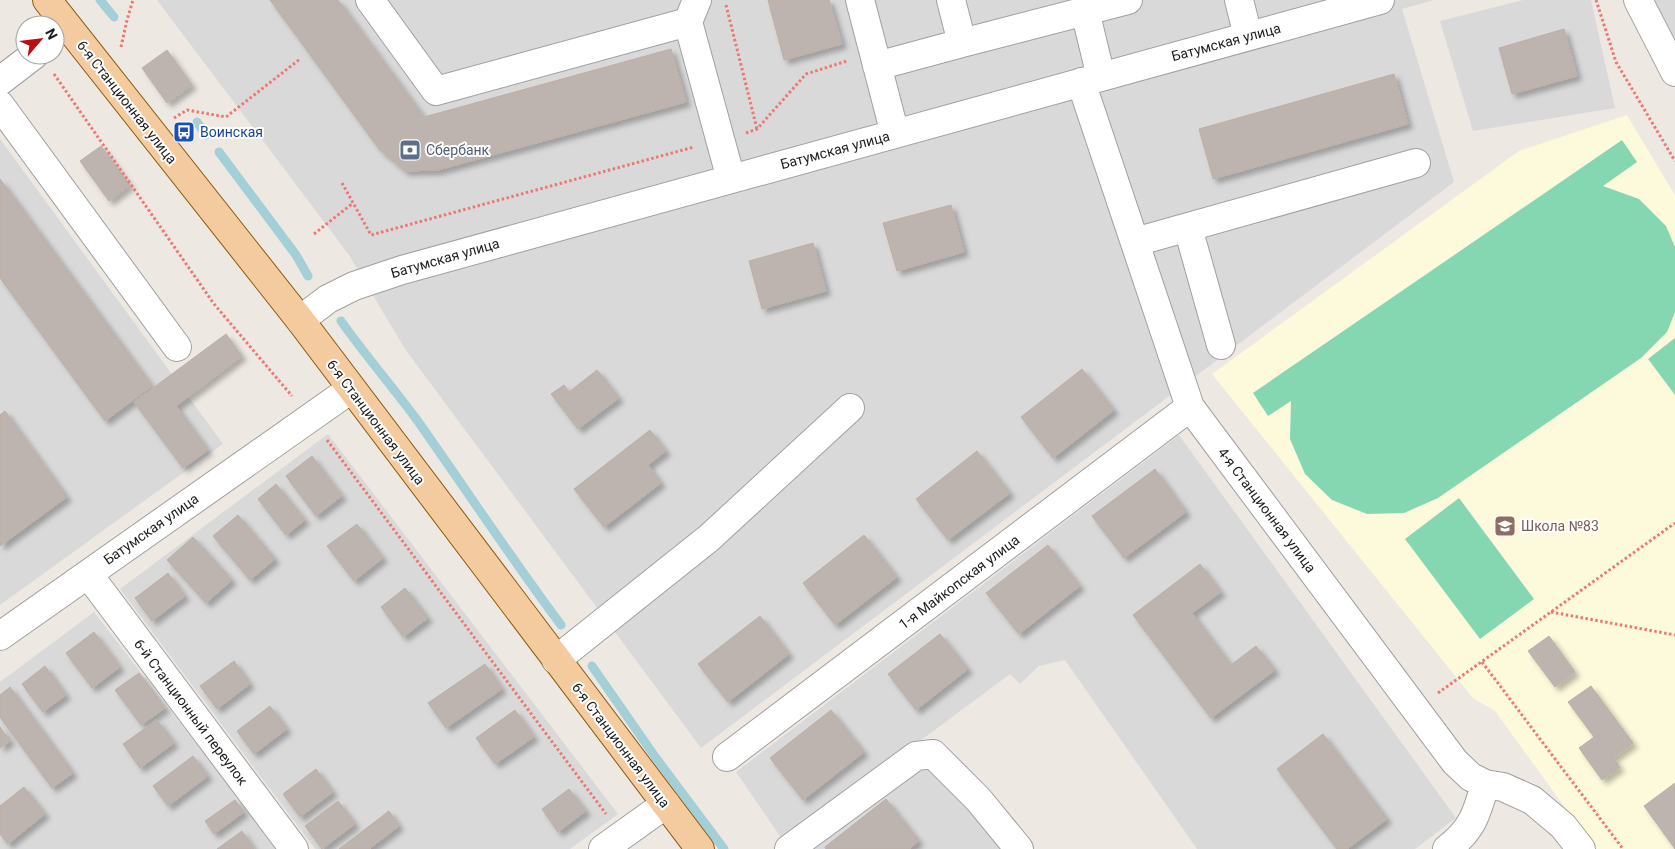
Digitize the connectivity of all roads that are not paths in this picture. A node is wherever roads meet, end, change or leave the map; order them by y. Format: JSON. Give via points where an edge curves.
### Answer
{"nodes":[{"id":1,"x":46,"y":0,"type":"edge"},
{"id":2,"x":370,"y":0,"type":"edge"},
{"id":3,"x":860,"y":0,"type":"edge"},
{"id":4,"x":951,"y":0,"type":"edge"},
{"id":5,"x":1128,"y":0,"type":"edge"},
{"id":6,"x":1239,"y":0,"type":"edge"},
{"id":7,"x":1638,"y":0,"type":"edge"},
{"id":8,"x":1368,"y":2,"type":"edge"},
{"id":9,"x":692,"y":11,"type":"edge"},
{"id":10,"x":1084,"y":11,"type":"junction"},
{"id":11,"x":53,"y":15,"type":"edge"},
{"id":12,"x":1248,"y":36,"type":"junction"},
{"id":13,"x":65,"y":38,"type":"edge"},
{"id":14,"x":962,"y":43,"type":"junction"},
{"id":15,"x":876,"y":59,"type":"junction"},
{"id":16,"x":38,"y":65,"type":"edge"},
{"id":17,"x":1675,"y":72,"type":"edge"},
{"id":18,"x":1091,"y":80,"type":"junction"},
{"id":19,"x":0,"y":81,"type":"edge"},
{"id":20,"x":0,"y":104,"type":"edge"},
{"id":21,"x":895,"y":134,"type":"junction"},
{"id":22,"x":1416,"y":163,"type":"dead end"},
{"id":23,"x":731,"y":179,"type":"junction"},
{"id":24,"x":1188,"y":228,"type":"junction"},
{"id":25,"x":1135,"y":242,"type":"junction"},
{"id":26,"x":300,"y":320,"type":"junction"},
{"id":27,"x":1221,"y":345,"type":"dead end"},
{"id":28,"x":177,"y":346,"type":"dead end"},
{"id":29,"x":351,"y":388,"type":"junction"},
{"id":30,"x":1190,"y":407,"type":"junction"},
{"id":31,"x":850,"y":408,"type":"dead end"},
{"id":32,"x":88,"y":574,"type":"junction"},
{"id":33,"x":0,"y":636,"type":"edge"},
{"id":34,"x":556,"y":660,"type":"junction"},
{"id":35,"x":727,"y":757,"type":"dead end"},
{"id":36,"x":1485,"y":784,"type":"junction"},
{"id":37,"x":666,"y":804,"type":"junction"},
{"id":38,"x":294,"y":849,"type":"edge"},
{"id":39,"x":603,"y":849,"type":"edge"},
{"id":40,"x":700,"y":849,"type":"edge"},
{"id":41,"x":789,"y":849,"type":"edge"},
{"id":42,"x":1019,"y":849,"type":"edge"},
{"id":43,"x":1447,"y":849,"type":"edge"},
{"id":44,"x":1581,"y":849,"type":"edge"}],
"edges":[{"from":1,"to":11,"type":"main road","name":"6-я Станционная улица"},
{"from":2,"to":9,"type":"street","via":[[436,91]]},
{"from":3,"to":15,"type":"street"},
{"from":4,"to":14,"type":"street"},
{"from":5,"to":10,"type":"street"},
{"from":6,"to":12,"type":"street"},
{"from":7,"to":17,"type":"street"},
{"from":8,"to":12,"type":"street","name":"Батумская улица"},
{"from":9,"to":23,"type":"street"},
{"from":10,"to":14,"type":"street"},
{"from":10,"to":18,"type":"street","name":"4-я Станционная улица"},
{"from":12,"to":18,"type":"street","name":"Батумская улица"},
{"from":13,"to":26,"type":"main road","name":"6-я Станционная улица"},
{"from":14,"to":15,"type":"street"},
{"from":15,"to":21,"type":"street"},
{"from":16,"to":19,"type":"street"},
{"from":18,"to":21,"type":"street","name":"Батумская улица"},
{"from":18,"to":25,"type":"street","name":"4-я Станционная улица"},
{"from":20,"to":28,"type":"street"},
{"from":21,"to":23,"type":"street","name":"Батумская улица"},
{"from":22,"to":24,"type":"street"},
{"from":23,"to":26,"type":"street","name":"Батумская улица","via":[[402,270],[354,286],[328,299]]},
{"from":24,"to":25,"type":"street"},
{"from":24,"to":27,"type":"street"},
{"from":25,"to":30,"type":"street","name":"4-я Станционная улица"},
{"from":26,"to":29,"type":"main road","name":"6-я Станционная улица"},
{"from":29,"to":32,"type":"street","name":"Батумская улица"},
{"from":29,"to":34,"type":"main road","name":"6-я Станционная улица"},
{"from":30,"to":35,"type":"street","name":"1-я Майкопская улица"},
{"from":30,"to":36,"type":"street","name":"4-я Станционная улица","via":[[1455,762],[1471,777]]},
{"from":31,"to":34,"type":"street","via":[[708,538]]},
{"from":32,"to":33,"type":"street","name":"Батумская улица"},
{"from":32,"to":38,"type":"street","name":"6-й Станционный переулок"},
{"from":34,"to":37,"type":"main road","name":"6-я Станционная улица"},
{"from":36,"to":43,"type":"street","via":[[1478,811],[1462,837]]},
{"from":36,"to":44,"type":"street","name":"4-я Станционная улица","via":[[1503,787],[1532,800],[1563,826]]},
{"from":37,"to":39,"type":"street"},
{"from":37,"to":40,"type":"main road","name":"6-я Станционная улица"},
{"from":41,"to":42,"type":"street","via":[[916,756],[933,754],[978,799]]}]}
